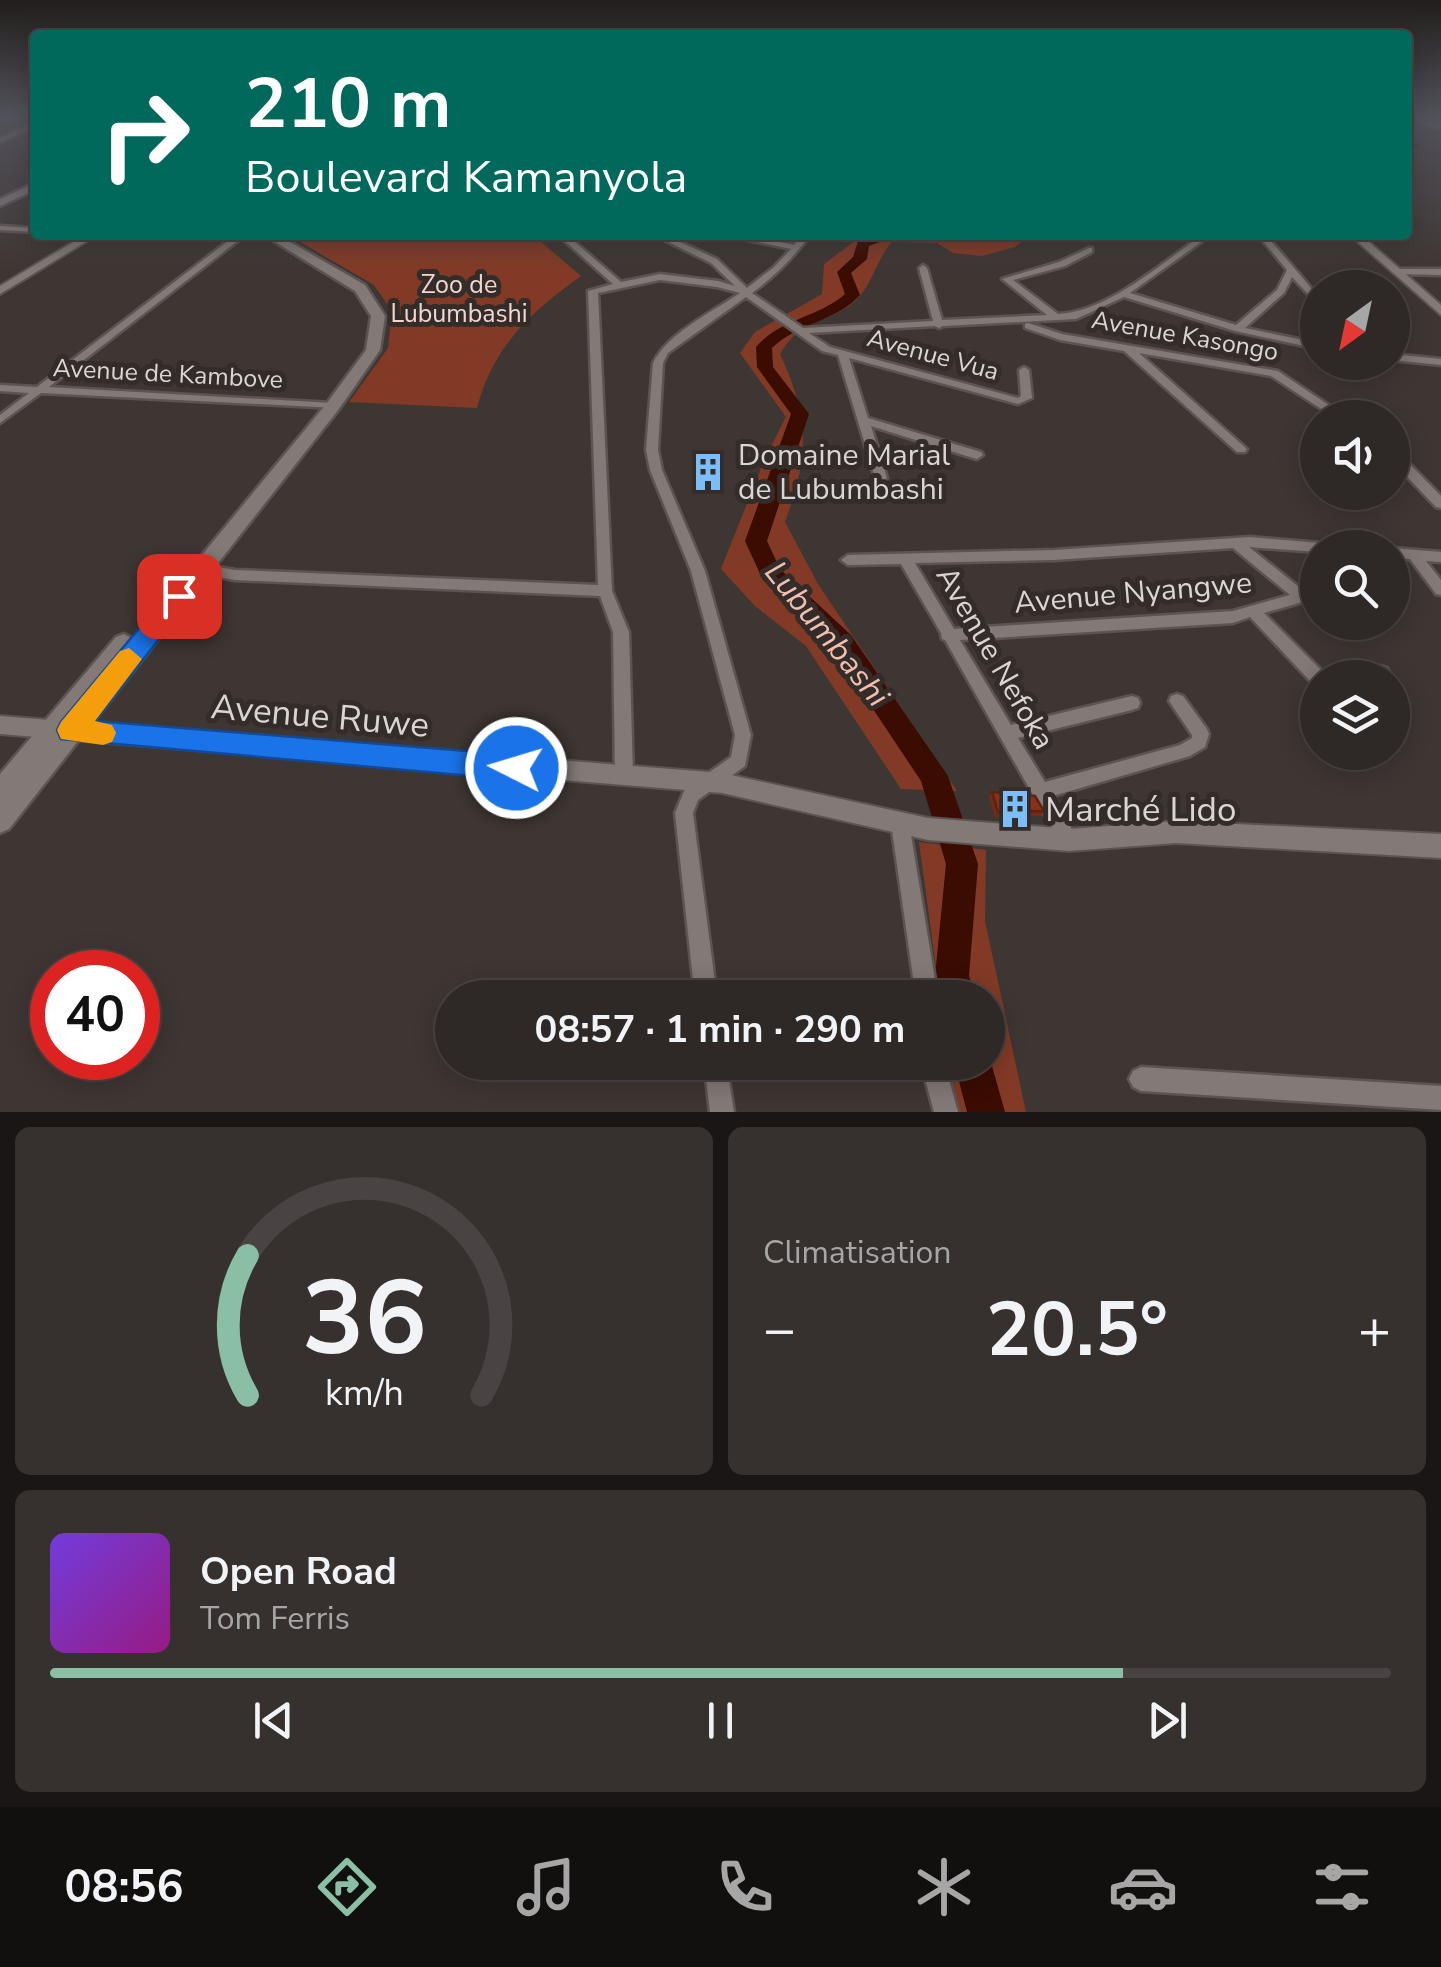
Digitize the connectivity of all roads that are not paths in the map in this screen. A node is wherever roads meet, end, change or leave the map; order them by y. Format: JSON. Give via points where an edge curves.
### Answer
{"nodes":[{"id":1,"x":30,"y":189,"type":"edge"},
{"id":2,"x":0,"y":204,"type":"edge"},
{"id":3,"x":0,"y":228,"type":"edge"},
{"id":4,"x":30,"y":230,"type":"edge"},
{"id":5,"x":84,"y":240,"type":"edge"},
{"id":6,"x":238,"y":240,"type":"edge"},
{"id":7,"x":266,"y":240,"type":"edge"},
{"id":8,"x":278,"y":240,"type":"edge"},
{"id":9,"x":566,"y":240,"type":"edge"},
{"id":10,"x":668,"y":240,"type":"edge"},
{"id":11,"x":760,"y":240,"type":"edge"},
{"id":12,"x":803,"y":240,"type":"edge"},
{"id":13,"x":1200,"y":240,"type":"edge"},
{"id":14,"x":1266,"y":240,"type":"edge"},
{"id":15,"x":1361,"y":240,"type":"edge"},
{"id":16,"x":798,"y":248,"type":"junction"},
{"id":17,"x":1089,"y":250,"type":"dead end"},
{"id":18,"x":923,"y":268,"type":"dead end"},
{"id":19,"x":1396,"y":270,"type":"edge"},
{"id":20,"x":1292,"y":271,"type":"junction"},
{"id":21,"x":1410,"y":272,"type":"edge"},
{"id":22,"x":1441,"y":272,"type":"edge"},
{"id":23,"x":1300,"y":281,"type":"edge"},
{"id":24,"x":1410,"y":283,"type":"edge"},
{"id":25,"x":0,"y":291,"type":"edge"},
{"id":26,"x":605,"y":291,"type":"junction"},
{"id":27,"x":745,"y":292,"type":"junction"},
{"id":28,"x":1123,"y":294,"type":"junction"},
{"id":29,"x":1427,"y":299,"type":"junction"},
{"id":30,"x":1441,"y":300,"type":"edge"},
{"id":31,"x":1441,"y":311,"type":"edge"},
{"id":32,"x":1056,"y":318,"type":"junction"},
{"id":33,"x":1010,"y":323,"type":"junction"},
{"id":34,"x":939,"y":326,"type":"junction"},
{"id":35,"x":1238,"y":329,"type":"junction"},
{"id":36,"x":804,"y":330,"type":"junction"},
{"id":37,"x":1300,"y":342,"type":"edge"},
{"id":38,"x":1128,"y":348,"type":"junction"},
{"id":39,"x":843,"y":355,"type":"junction"},
{"id":40,"x":1410,"y":359,"type":"edge"},
{"id":41,"x":1441,"y":362,"type":"edge"},
{"id":42,"x":1024,"y":370,"type":"dead end"},
{"id":43,"x":0,"y":388,"type":"edge"},
{"id":44,"x":39,"y":390,"type":"junction"},
{"id":45,"x":1317,"y":400,"type":"edge"},
{"id":46,"x":327,"y":406,"type":"junction"},
{"id":47,"x":0,"y":420,"type":"edge"},
{"id":48,"x":863,"y":420,"type":"junction"},
{"id":49,"x":1241,"y":448,"type":"dead end"},
{"id":50,"x":977,"y":455,"type":"dead end"},
{"id":51,"x":1410,"y":472,"type":"edge"},
{"id":52,"x":881,"y":478,"type":"dead end"},
{"id":53,"x":1441,"y":504,"type":"edge"},
{"id":54,"x":1237,"y":544,"type":"junction"},
{"id":55,"x":1300,"y":547,"type":"edge"},
{"id":56,"x":1410,"y":555,"type":"edge"},
{"id":57,"x":1414,"y":555,"type":"junction"},
{"id":58,"x":904,"y":557,"type":"junction"},
{"id":59,"x":1441,"y":557,"type":"edge"},
{"id":60,"x":848,"y":560,"type":"dead end"},
{"id":61,"x":201,"y":569,"type":"junction"},
{"id":62,"x":1441,"y":590,"type":"edge"},
{"id":63,"x":605,"y":591,"type":"junction"},
{"id":64,"x":1256,"y":614,"type":"junction"},
{"id":65,"x":947,"y":635,"type":"junction"},
{"id":66,"x":1301,"y":660,"type":"edge"},
{"id":67,"x":1177,"y":701,"type":"dead end"},
{"id":68,"x":1132,"y":703,"type":"dead end"},
{"id":69,"x":0,"y":724,"type":"edge"},
{"id":70,"x":62,"y":730,"type":"junction"},
{"id":71,"x":1008,"y":733,"type":"junction"},
{"id":72,"x":624,"y":776,"type":"junction"},
{"id":73,"x":709,"y":782,"type":"junction"},
{"id":74,"x":1041,"y":791,"type":"junction"},
{"id":75,"x":0,"y":793,"type":"edge"},
{"id":76,"x":0,"y":820,"type":"edge"},
{"id":77,"x":900,"y":824,"type":"junction"},
{"id":78,"x":1069,"y":840,"type":"junction"},
{"id":79,"x":1438,"y":851,"type":"edge"},
{"id":80,"x":703,"y":980,"type":"edge"},
{"id":81,"x":925,"y":980,"type":"edge"},
{"id":82,"x":1141,"y":1079,"type":"dead end"},
{"id":83,"x":718,"y":1080,"type":"edge"},
{"id":84,"x":933,"y":1080,"type":"edge"},
{"id":85,"x":1441,"y":1098,"type":"edge"},
{"id":86,"x":722,"y":1112,"type":"edge"},
{"id":87,"x":946,"y":1112,"type":"edge"}],
"edges":[{"from":1,"to":2,"type":"main road"},
{"from":3,"to":4,"type":"street"},
{"from":5,"to":25,"type":"street"},
{"from":6,"to":44,"type":"street"},
{"from":7,"to":46,"type":"main road","via":[[340,285],[363,310],[360,349]]},
{"from":8,"to":46,"type":"main road","via":[[360,288],[378,316],[373,350]]},
{"from":9,"to":26,"type":"street"},
{"from":10,"to":27,"type":"street","via":[[722,266]]},
{"from":11,"to":16,"type":"street"},
{"from":12,"to":16,"type":"street"},
{"from":13,"to":28,"type":"street"},
{"from":14,"to":20,"type":"street"},
{"from":15,"to":19,"type":"street"},
{"from":16,"to":27,"type":"street"},
{"from":17,"to":32,"type":"street","via":[[1006,279]]},
{"from":18,"to":34,"type":"street"},
{"from":20,"to":23,"type":"street"},
{"from":20,"to":35,"type":"street","via":[[1281,291]]},
{"from":21,"to":22,"type":"street"},
{"from":24,"to":29,"type":"street"},
{"from":26,"to":27,"type":"street","via":[[669,278]]},
{"from":26,"to":63,"type":"street"},
{"from":27,"to":36,"type":"street","name":"Avenue Vua"},
{"from":27,"to":73,"type":"street","via":[[664,352],[654,404],[656,470],[698,572],[742,735],[739,762]]},
{"from":28,"to":32,"type":"street","via":[[1090,312]]},
{"from":28,"to":35,"type":"street"},
{"from":29,"to":30,"type":"street"},
{"from":29,"to":31,"type":"street"},
{"from":32,"to":33,"type":"street"},
{"from":33,"to":34,"type":"street"},
{"from":33,"to":38,"type":"street","name":"Avenue Kasongo"},
{"from":34,"to":36,"type":"street"},
{"from":35,"to":37,"type":"street"},
{"from":36,"to":39,"type":"street","name":"Avenue Vua"},
{"from":38,"to":45,"type":"street","name":"Avenue Kasongo","via":[[1281,375]]},
{"from":38,"to":49,"type":"street"},
{"from":39,"to":42,"type":"street","name":"Avenue Vua","via":[[1021,402],[1027,398]]},
{"from":39,"to":48,"type":"street"},
{"from":40,"to":41,"type":"street"},
{"from":43,"to":44,"type":"street","name":"Avenue de Kambove"},
{"from":44,"to":46,"type":"street","name":"Avenue de Kambove"},
{"from":44,"to":47,"type":"street"},
{"from":46,"to":61,"type":"main road"},
{"from":46,"to":70,"type":"main road"},
{"from":48,"to":50,"type":"street"},
{"from":48,"to":52,"type":"street"},
{"from":51,"to":53,"type":"street"},
{"from":54,"to":55,"type":"street","name":"Avenue Nyangwe"},
{"from":54,"to":58,"type":"street","name":"Avenue Nyangwe"},
{"from":54,"to":64,"type":"street","name":"Avenue Nyangwe","via":[[1300,595]]},
{"from":56,"to":57,"type":"street"},
{"from":57,"to":59,"type":"street"},
{"from":57,"to":62,"type":"street"},
{"from":58,"to":60,"type":"street","name":"Avenue Nyangwe"},
{"from":58,"to":65,"type":"street","name":"Avenue Nefoka"},
{"from":61,"to":63,"type":"street","via":[[234,576]]},
{"from":61,"to":70,"type":"main road"},
{"from":63,"to":72,"type":"street","via":[[621,632]]},
{"from":64,"to":65,"type":"street","name":"Avenue Nyangwe"},
{"from":64,"to":66,"type":"street"},
{"from":65,"to":71,"type":"street","name":"Avenue Nefoka"},
{"from":67,"to":74,"type":"street","via":[[1200,734],[1184,752]]},
{"from":68,"to":71,"type":"street"},
{"from":69,"to":70,"type":"street","name":"Avenue Ruwe"},
{"from":70,"to":72,"type":"street","name":"Avenue Ruwe"},
{"from":70,"to":75,"type":"main road"},
{"from":70,"to":76,"type":"main road"},
{"from":71,"to":74,"type":"street","name":"Avenue Nefoka"},
{"from":72,"to":73,"type":"street","name":"Avenue Ruwe"},
{"from":73,"to":77,"type":"street","name":"Avenue Ruwe"},
{"from":73,"to":80,"type":"street","via":[[692,795],[684,813]]},
{"from":74,"to":78,"type":"street","name":"Avenue Nefoka"},
{"from":77,"to":78,"type":"street","name":"Avenue Ruwe"},
{"from":77,"to":81,"type":"street"},
{"from":78,"to":79,"type":"street","via":[[1176,832]]},
{"from":82,"to":85,"type":"street"},
{"from":83,"to":86,"type":"street"},
{"from":84,"to":87,"type":"street"}]}
